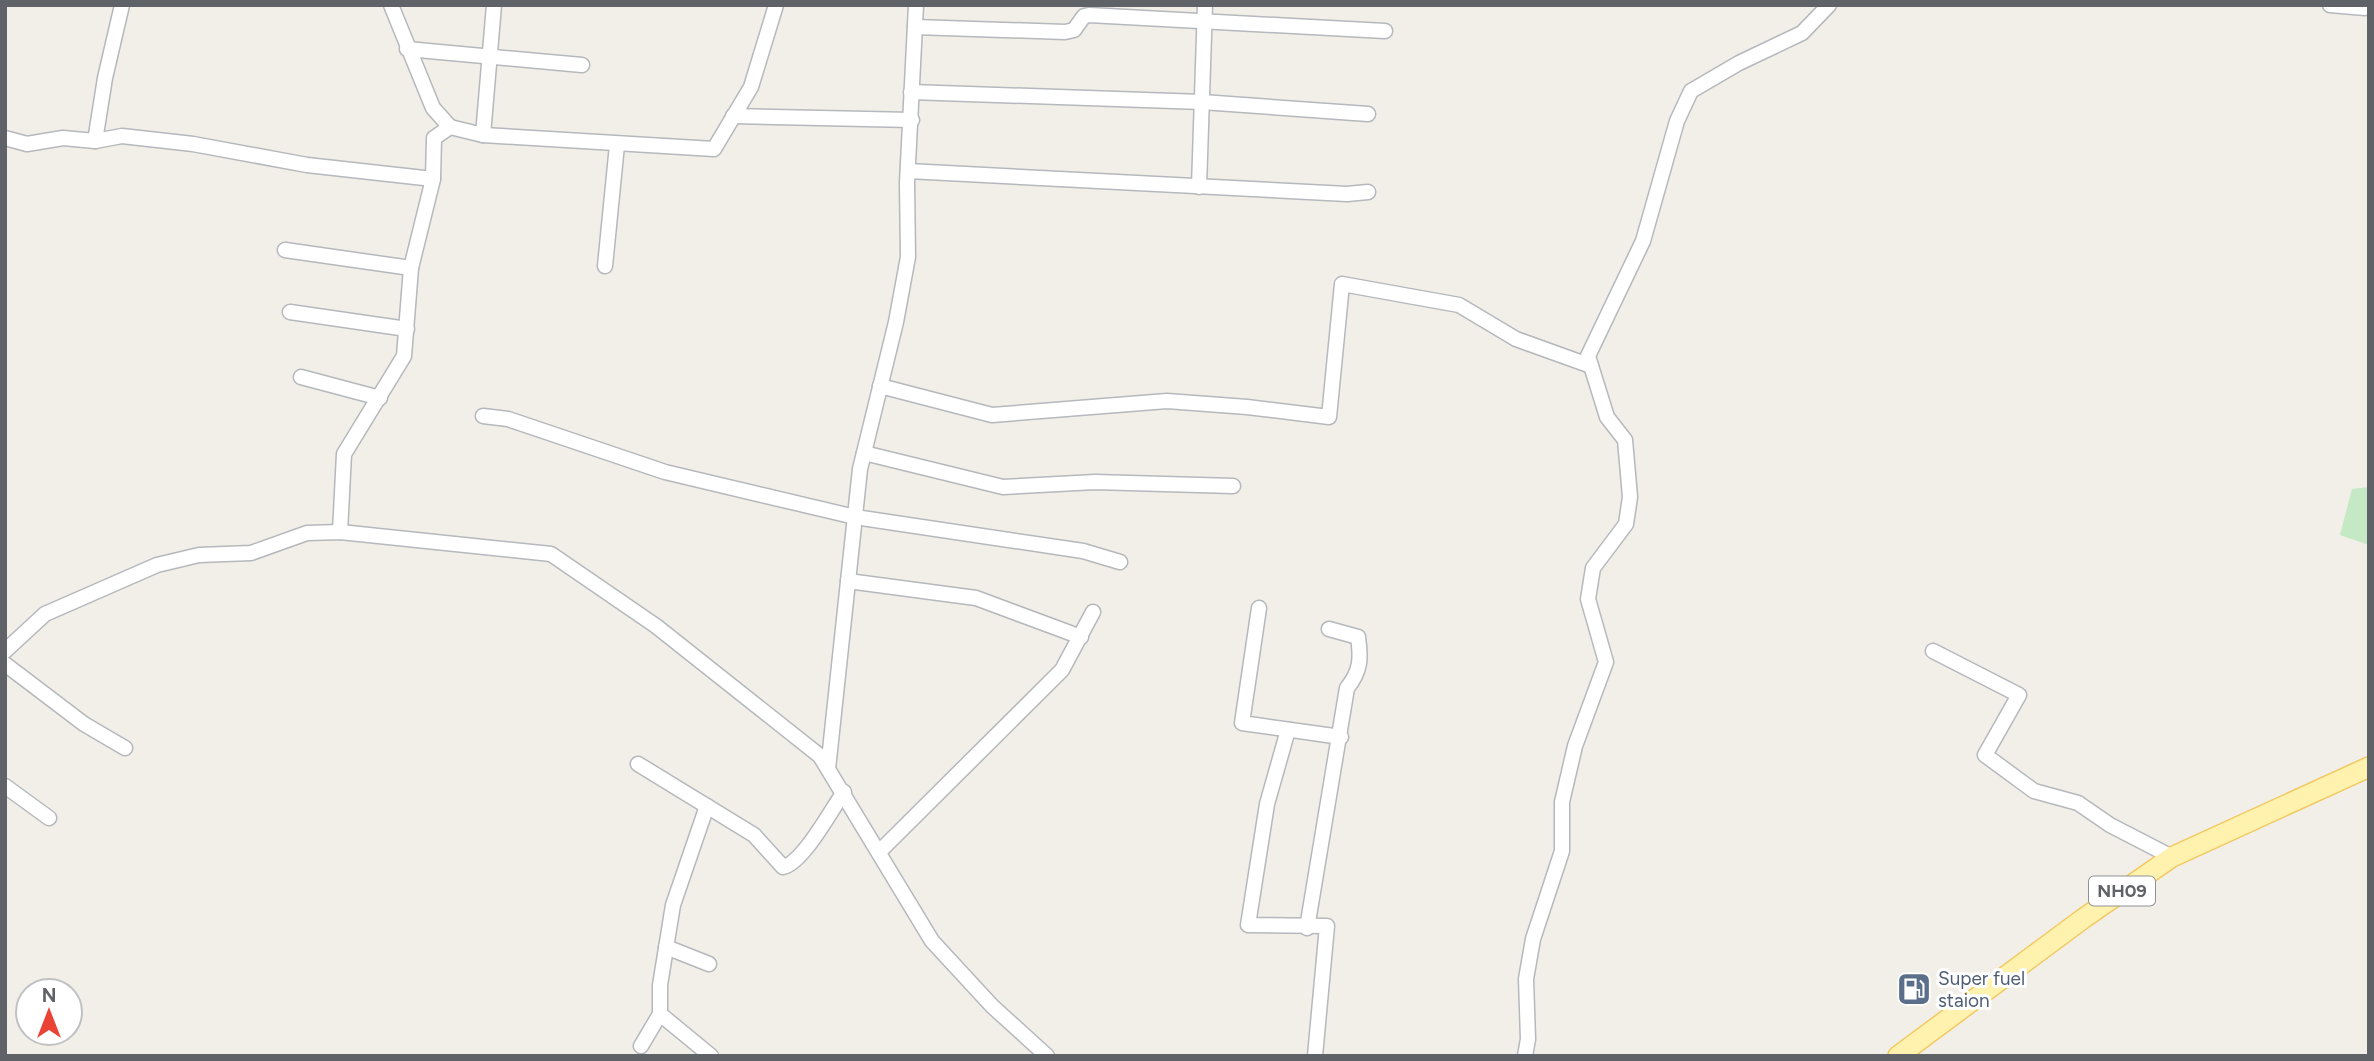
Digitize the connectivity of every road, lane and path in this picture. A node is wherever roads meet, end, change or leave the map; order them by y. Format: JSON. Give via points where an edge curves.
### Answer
{"nodes":[{"id":1,"x":122,"y":5,"type":"edge"},
{"id":2,"x":391,"y":5,"type":"edge"},
{"id":3,"x":494,"y":5,"type":"edge"},
{"id":4,"x":776,"y":5,"type":"edge"},
{"id":5,"x":916,"y":5,"type":"edge"},
{"id":6,"x":1205,"y":5,"type":"edge"},
{"id":7,"x":1829,"y":5,"type":"edge"},
{"id":8,"x":2330,"y":5,"type":"edge"},
{"id":9,"x":2365,"y":5,"type":"edge"},
{"id":10,"x":1205,"y":20,"type":"junction"},
{"id":11,"x":915,"y":27,"type":"junction"},
{"id":12,"x":1385,"y":31,"type":"dead end"},
{"id":13,"x":407,"y":49,"type":"junction"},
{"id":14,"x":489,"y":57,"type":"junction"},
{"id":15,"x":582,"y":65,"type":"dead end"},
{"id":16,"x":911,"y":92,"type":"junction"},
{"id":17,"x":1202,"y":102,"type":"junction"},
{"id":18,"x":1368,"y":114,"type":"dead end"},
{"id":19,"x":733,"y":116,"type":"junction"},
{"id":20,"x":912,"y":120,"type":"junction"},
{"id":21,"x":450,"y":127,"type":"junction"},
{"id":22,"x":483,"y":135,"type":"junction"},
{"id":23,"x":5,"y":138,"type":"edge"},
{"id":24,"x":95,"y":141,"type":"junction"},
{"id":25,"x":617,"y":145,"type":"junction"},
{"id":26,"x":908,"y":171,"type":"junction"},
{"id":27,"x":433,"y":179,"type":"junction"},
{"id":28,"x":1199,"y":187,"type":"junction"},
{"id":29,"x":1368,"y":192,"type":"dead end"},
{"id":30,"x":285,"y":250,"type":"dead end"},
{"id":31,"x":605,"y":266,"type":"dead end"},
{"id":32,"x":411,"y":268,"type":"junction"},
{"id":33,"x":290,"y":312,"type":"dead end"},
{"id":34,"x":407,"y":329,"type":"junction"},
{"id":35,"x":1591,"y":366,"type":"junction"},
{"id":36,"x":301,"y":377,"type":"dead end"},
{"id":37,"x":880,"y":386,"type":"junction"},
{"id":38,"x":380,"y":398,"type":"junction"},
{"id":39,"x":483,"y":416,"type":"dead end"},
{"id":40,"x":864,"y":453,"type":"junction"},
{"id":41,"x":1233,"y":486,"type":"dead end"},
{"id":42,"x":855,"y":517,"type":"junction"},
{"id":43,"x":340,"y":532,"type":"junction"},
{"id":44,"x":1121,"y":562,"type":"dead end"},
{"id":45,"x":848,"y":581,"type":"junction"},
{"id":46,"x":1259,"y":608,"type":"dead end"},
{"id":47,"x":1093,"y":612,"type":"dead end"},
{"id":48,"x":1329,"y":629,"type":"dead end"},
{"id":49,"x":1081,"y":637,"type":"junction"},
{"id":50,"x":5,"y":651,"type":"edge"},
{"id":51,"x":1933,"y":651,"type":"dead end"},
{"id":52,"x":5,"y":664,"type":"edge"},
{"id":53,"x":1288,"y":730,"type":"junction"},
{"id":54,"x":1341,"y":737,"type":"junction"},
{"id":55,"x":125,"y":748,"type":"dead end"},
{"id":56,"x":638,"y":764,"type":"dead end"},
{"id":57,"x":2369,"y":767,"type":"edge"},
{"id":58,"x":828,"y":769,"type":"junction"},
{"id":59,"x":5,"y":786,"type":"edge"},
{"id":60,"x":844,"y":792,"type":"junction"},
{"id":61,"x":707,"y":806,"type":"junction"},
{"id":62,"x":49,"y":818,"type":"dead end"},
{"id":63,"x":879,"y":852,"type":"junction"},
{"id":64,"x":2172,"y":857,"type":"junction"},
{"id":65,"x":1307,"y":928,"type":"junction"},
{"id":66,"x":666,"y":947,"type":"junction"},
{"id":67,"x":709,"y":964,"type":"dead end"},
{"id":68,"x":660,"y":1014,"type":"junction"},
{"id":69,"x":641,"y":1046,"type":"dead end"},
{"id":70,"x":711,"y":1056,"type":"edge"},
{"id":71,"x":1047,"y":1056,"type":"edge"},
{"id":72,"x":1315,"y":1056,"type":"edge"},
{"id":73,"x":1525,"y":1056,"type":"edge"},
{"id":74,"x":1898,"y":1056,"type":"edge"}],
"edges":[{"from":1,"to":24,"type":"street"},
{"from":2,"to":13,"type":"street"},
{"from":3,"to":14,"type":"street"},
{"from":4,"to":19,"type":"street","via":[[751,87]]},
{"from":5,"to":11,"type":"street"},
{"from":6,"to":10,"type":"street"},
{"from":7,"to":35,"type":"street","via":[[1802,33],[1691,91],[1677,121],[1643,241],[1588,355]]},
{"from":8,"to":9,"type":"street"},
{"from":10,"to":11,"type":"street","via":[[1089,15],[1074,30],[1065,32]]},
{"from":10,"to":12,"type":"street"},
{"from":10,"to":17,"type":"street"},
{"from":11,"to":16,"type":"street"},
{"from":13,"to":14,"type":"street"},
{"from":13,"to":21,"type":"street","via":[[433,108]]},
{"from":14,"to":15,"type":"street"},
{"from":14,"to":22,"type":"street"},
{"from":16,"to":17,"type":"street"},
{"from":16,"to":20,"type":"street"},
{"from":17,"to":18,"type":"street"},
{"from":17,"to":28,"type":"street"},
{"from":19,"to":20,"type":"street"},
{"from":19,"to":25,"type":"street","via":[[714,149]]},
{"from":20,"to":26,"type":"street"},
{"from":21,"to":22,"type":"street"},
{"from":21,"to":27,"type":"street","via":[[434,138]]},
{"from":22,"to":25,"type":"street"},
{"from":23,"to":24,"type":"street","via":[[27,144],[63,138]]},
{"from":24,"to":27,"type":"street","via":[[122,136]]},
{"from":25,"to":31,"type":"street"},
{"from":26,"to":28,"type":"street"},
{"from":26,"to":37,"type":"street","via":[[908,257]]},
{"from":27,"to":32,"type":"street"},
{"from":28,"to":29,"type":"street"},
{"from":30,"to":32,"type":"street"},
{"from":32,"to":34,"type":"street"},
{"from":33,"to":34,"type":"street"},
{"from":34,"to":38,"type":"street","via":[[404,356]]},
{"from":35,"to":37,"type":"street","via":[[1516,339],[1459,305],[1342,284],[1329,417],[1167,401],[992,415]]},
{"from":35,"to":73,"type":"street","via":[[1607,417],[1625,440],[1630,497],[1626,524],[1593,568],[1588,599],[1606,662],[1575,746],[1562,802],[1562,851],[1532,939],[1525,979]]},
{"from":36,"to":38,"type":"street"},
{"from":37,"to":40,"type":"street"},
{"from":38,"to":43,"type":"street","via":[[344,453]]},
{"from":39,"to":42,"type":"street","via":[[508,419],[664,472]]},
{"from":40,"to":41,"type":"street","via":[[1003,487],[1095,482]]},
{"from":40,"to":42,"type":"street"},
{"from":42,"to":44,"type":"street","via":[[1083,551]]},
{"from":42,"to":45,"type":"street"},
{"from":43,"to":50,"type":"street","via":[[307,533],[251,553],[199,555],[157,565],[45,614]]},
{"from":43,"to":58,"type":"street","via":[[551,554],[669,636],[820,757]]},
{"from":45,"to":49,"type":"street","via":[[975,598]]},
{"from":45,"to":58,"type":"street"},
{"from":46,"to":53,"type":"street","via":[[1242,723]]},
{"from":47,"to":49,"type":"street"},
{"from":48,"to":54,"type":"street","via":[[1358,637],[1361,656],[1358,675],[1347,688]]},
{"from":49,"to":63,"type":"street","via":[[1062,670]]},
{"from":51,"to":64,"type":"street","via":[[2019,695],[1985,755],[2034,791],[2078,803]]},
{"from":52,"to":55,"type":"street","via":[[84,724]]},
{"from":53,"to":54,"type":"street"},
{"from":53,"to":65,"type":"street","via":[[1267,804],[1248,925]]},
{"from":54,"to":65,"type":"street"},
{"from":56,"to":61,"type":"street"},
{"from":57,"to":64,"type":"main road","number":"NH09"},
{"from":58,"to":60,"type":"street"},
{"from":59,"to":62,"type":"street"},
{"from":60,"to":61,"type":"street","via":[[803,852],[787,866],[754,835]]},
{"from":60,"to":63,"type":"street"},
{"from":61,"to":66,"type":"street","via":[[675,896]]},
{"from":63,"to":71,"type":"street","via":[[932,941],[992,1006]]},
{"from":64,"to":74,"type":"main road","number":"NH09"},
{"from":65,"to":72,"type":"street","via":[[1327,926]]},
{"from":66,"to":67,"type":"street"},
{"from":66,"to":68,"type":"street"},
{"from":68,"to":69,"type":"street"},
{"from":68,"to":70,"type":"street"}]}
